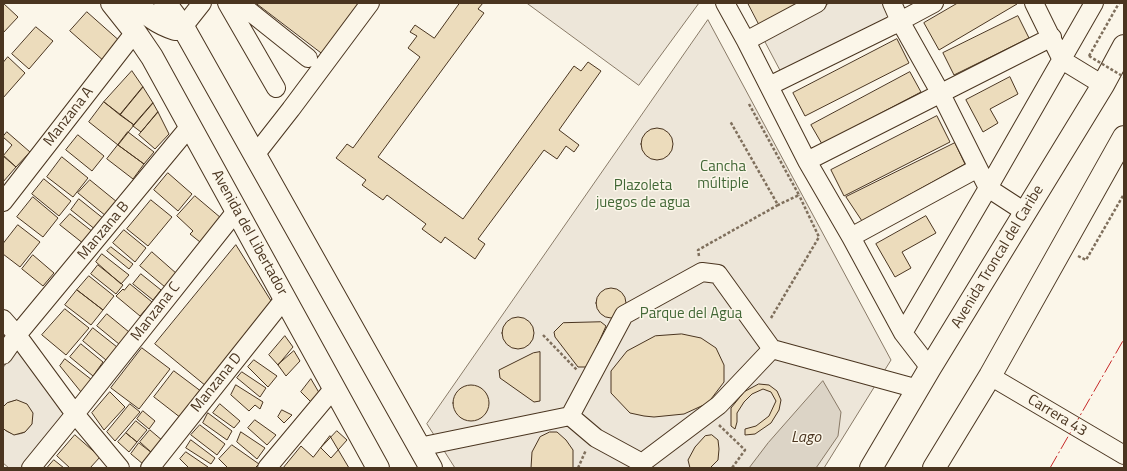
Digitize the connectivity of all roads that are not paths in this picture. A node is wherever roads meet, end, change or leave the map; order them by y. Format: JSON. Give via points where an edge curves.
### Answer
{"nodes":[{"id":1,"x":112,"y":3,"type":"edge"},
{"id":2,"x":137,"y":3,"type":"edge"},
{"id":3,"x":165,"y":3,"type":"edge"},
{"id":4,"x":202,"y":3,"type":"edge"},
{"id":5,"x":227,"y":3,"type":"edge"},
{"id":6,"x":239,"y":3,"type":"edge"},
{"id":7,"x":370,"y":3,"type":"edge"},
{"id":8,"x":725,"y":3,"type":"edge"},
{"id":9,"x":817,"y":3,"type":"edge"},
{"id":10,"x":892,"y":3,"type":"edge"},
{"id":11,"x":934,"y":3,"type":"edge"},
{"id":12,"x":1034,"y":3,"type":"edge"},
{"id":13,"x":1094,"y":3,"type":"edge"},
{"id":14,"x":900,"y":21,"type":"junction"},
{"id":15,"x":183,"y":27,"type":"junction"},
{"id":16,"x":135,"y":32,"type":"junction"},
{"id":17,"x":1052,"y":37,"type":"junction"},
{"id":18,"x":746,"y":41,"type":"junction"},
{"id":19,"x":1124,"y":46,"type":"edge"},
{"id":20,"x":308,"y":58,"type":"dead end"},
{"id":21,"x":1062,"y":60,"type":"junction"},
{"id":22,"x":1103,"y":85,"type":"junction"},
{"id":23,"x":769,"y":86,"type":"junction"},
{"id":24,"x":276,"y":88,"type":"dead end"},
{"id":25,"x":941,"y":94,"type":"junction"},
{"id":26,"x":190,"y":126,"type":"junction"},
{"id":27,"x":1124,"y":137,"type":"edge"},
{"id":28,"x":255,"y":155,"type":"junction"},
{"id":29,"x":808,"y":161,"type":"junction"},
{"id":30,"x":978,"y":168,"type":"junction"},
{"id":31,"x":988,"y":188,"type":"junction"},
{"id":32,"x":3,"y":202,"type":"edge"},
{"id":33,"x":237,"y":210,"type":"junction"},
{"id":34,"x":1025,"y":212,"type":"junction"},
{"id":35,"x":851,"y":238,"type":"junction"},
{"id":36,"x":285,"y":298,"type":"junction"},
{"id":37,"x":3,"y":319,"type":"edge"},
{"id":38,"x":902,"y":333,"type":"junction"},
{"id":39,"x":17,"y":335,"type":"junction"},
{"id":40,"x":772,"y":349,"type":"junction"},
{"id":41,"x":3,"y":354,"type":"edge"},
{"id":42,"x":930,"y":368,"type":"junction"},
{"id":43,"x":990,"y":376,"type":"junction"},
{"id":44,"x":334,"y":388,"type":"junction"},
{"id":45,"x":918,"y":389,"type":"junction"},
{"id":46,"x":75,"y":414,"type":"junction"},
{"id":47,"x":570,"y":416,"type":"junction"},
{"id":48,"x":419,"y":447,"type":"junction"},
{"id":49,"x":1124,"y":455,"type":"edge"},
{"id":50,"x":31,"y":468,"type":"edge"},
{"id":51,"x":120,"y":468,"type":"edge"},
{"id":52,"x":150,"y":468,"type":"edge"},
{"id":53,"x":267,"y":468,"type":"edge"},
{"id":54,"x":378,"y":468,"type":"edge"},
{"id":55,"x":432,"y":468,"type":"edge"},
{"id":56,"x":871,"y":468,"type":"edge"},
{"id":57,"x":934,"y":468,"type":"edge"}],
"edges":[{"from":1,"to":16,"type":"main road","name":"Avenida del Libertador"},
{"from":2,"to":15,"type":"main road","via":[[147,15],[162,24],[175,29]]},
{"from":3,"to":15,"type":"main road"},
{"from":4,"to":15,"type":"street"},
{"from":5,"to":24,"type":"street"},
{"from":6,"to":20,"type":"street"},
{"from":7,"to":28,"type":"street"},
{"from":8,"to":18,"type":"street"},
{"from":9,"to":18,"type":"street"},
{"from":10,"to":14,"type":"street"},
{"from":11,"to":14,"type":"street"},
{"from":12,"to":17,"type":"street"},
{"from":13,"to":21,"type":"street"},
{"from":14,"to":23,"type":"street"},
{"from":14,"to":25,"type":"street"},
{"from":15,"to":28,"type":"main road"},
{"from":16,"to":26,"type":"main road","name":"Avenida del Libertador","via":[[152,57]]},
{"from":16,"to":32,"type":"street","name":"Manzana A"},
{"from":17,"to":21,"type":"street"},
{"from":17,"to":25,"type":"street"},
{"from":18,"to":23,"type":"street"},
{"from":19,"to":22,"type":"main road","name":"Avenida Troncal del Caribe"},
{"from":21,"to":22,"type":"street"},
{"from":21,"to":31,"type":"street"},
{"from":22,"to":34,"type":"main road","name":"Avenida Troncal del Caribe"},
{"from":23,"to":29,"type":"street"},
{"from":25,"to":29,"type":"street"},
{"from":25,"to":30,"type":"street"},
{"from":26,"to":33,"type":"main road","name":"Avenida del Libertador"},
{"from":26,"to":39,"type":"street","name":"Manzana B"},
{"from":27,"to":43,"type":"main road"},
{"from":28,"to":48,"type":"main road"},
{"from":29,"to":35,"type":"street"},
{"from":30,"to":31,"type":"street"},
{"from":30,"to":35,"type":"street"},
{"from":31,"to":34,"type":"street"},
{"from":31,"to":38,"type":"street"},
{"from":33,"to":36,"type":"main road","name":"Avenida del Libertador"},
{"from":33,"to":46,"type":"street","name":"Manzana C"},
{"from":34,"to":42,"type":"main road","name":"Avenida Troncal del Caribe"},
{"from":35,"to":38,"type":"street"},
{"from":36,"to":44,"type":"main road","name":"Avenida del Libertador"},
{"from":36,"to":52,"type":"street","name":"Manzana D"},
{"from":37,"to":39,"type":"street"},
{"from":38,"to":42,"type":"street"},
{"from":39,"to":41,"type":"street","name":"Manzana B"},
{"from":39,"to":46,"type":"street"},
{"from":40,"to":45,"type":"street"},
{"from":40,"to":47,"type":"street","via":[[719,405],[642,462],[596,438]]},
{"from":40,"to":47,"type":"street","via":[[718,274],[702,272],[624,315]]},
{"from":42,"to":45,"type":"main road","name":"Avenida Troncal del Caribe"},
{"from":43,"to":49,"type":"street","name":"Carrera 43"},
{"from":43,"to":57,"type":"main road"},
{"from":44,"to":53,"type":"street"},
{"from":44,"to":54,"type":"main road","name":"Avenida del Libertador"},
{"from":45,"to":56,"type":"main road","name":"Avenida Troncal del Caribe"},
{"from":46,"to":50,"type":"street","name":"Manzana C"},
{"from":46,"to":51,"type":"street"},
{"from":47,"to":48,"type":"street"},
{"from":48,"to":55,"type":"main road"}]}
